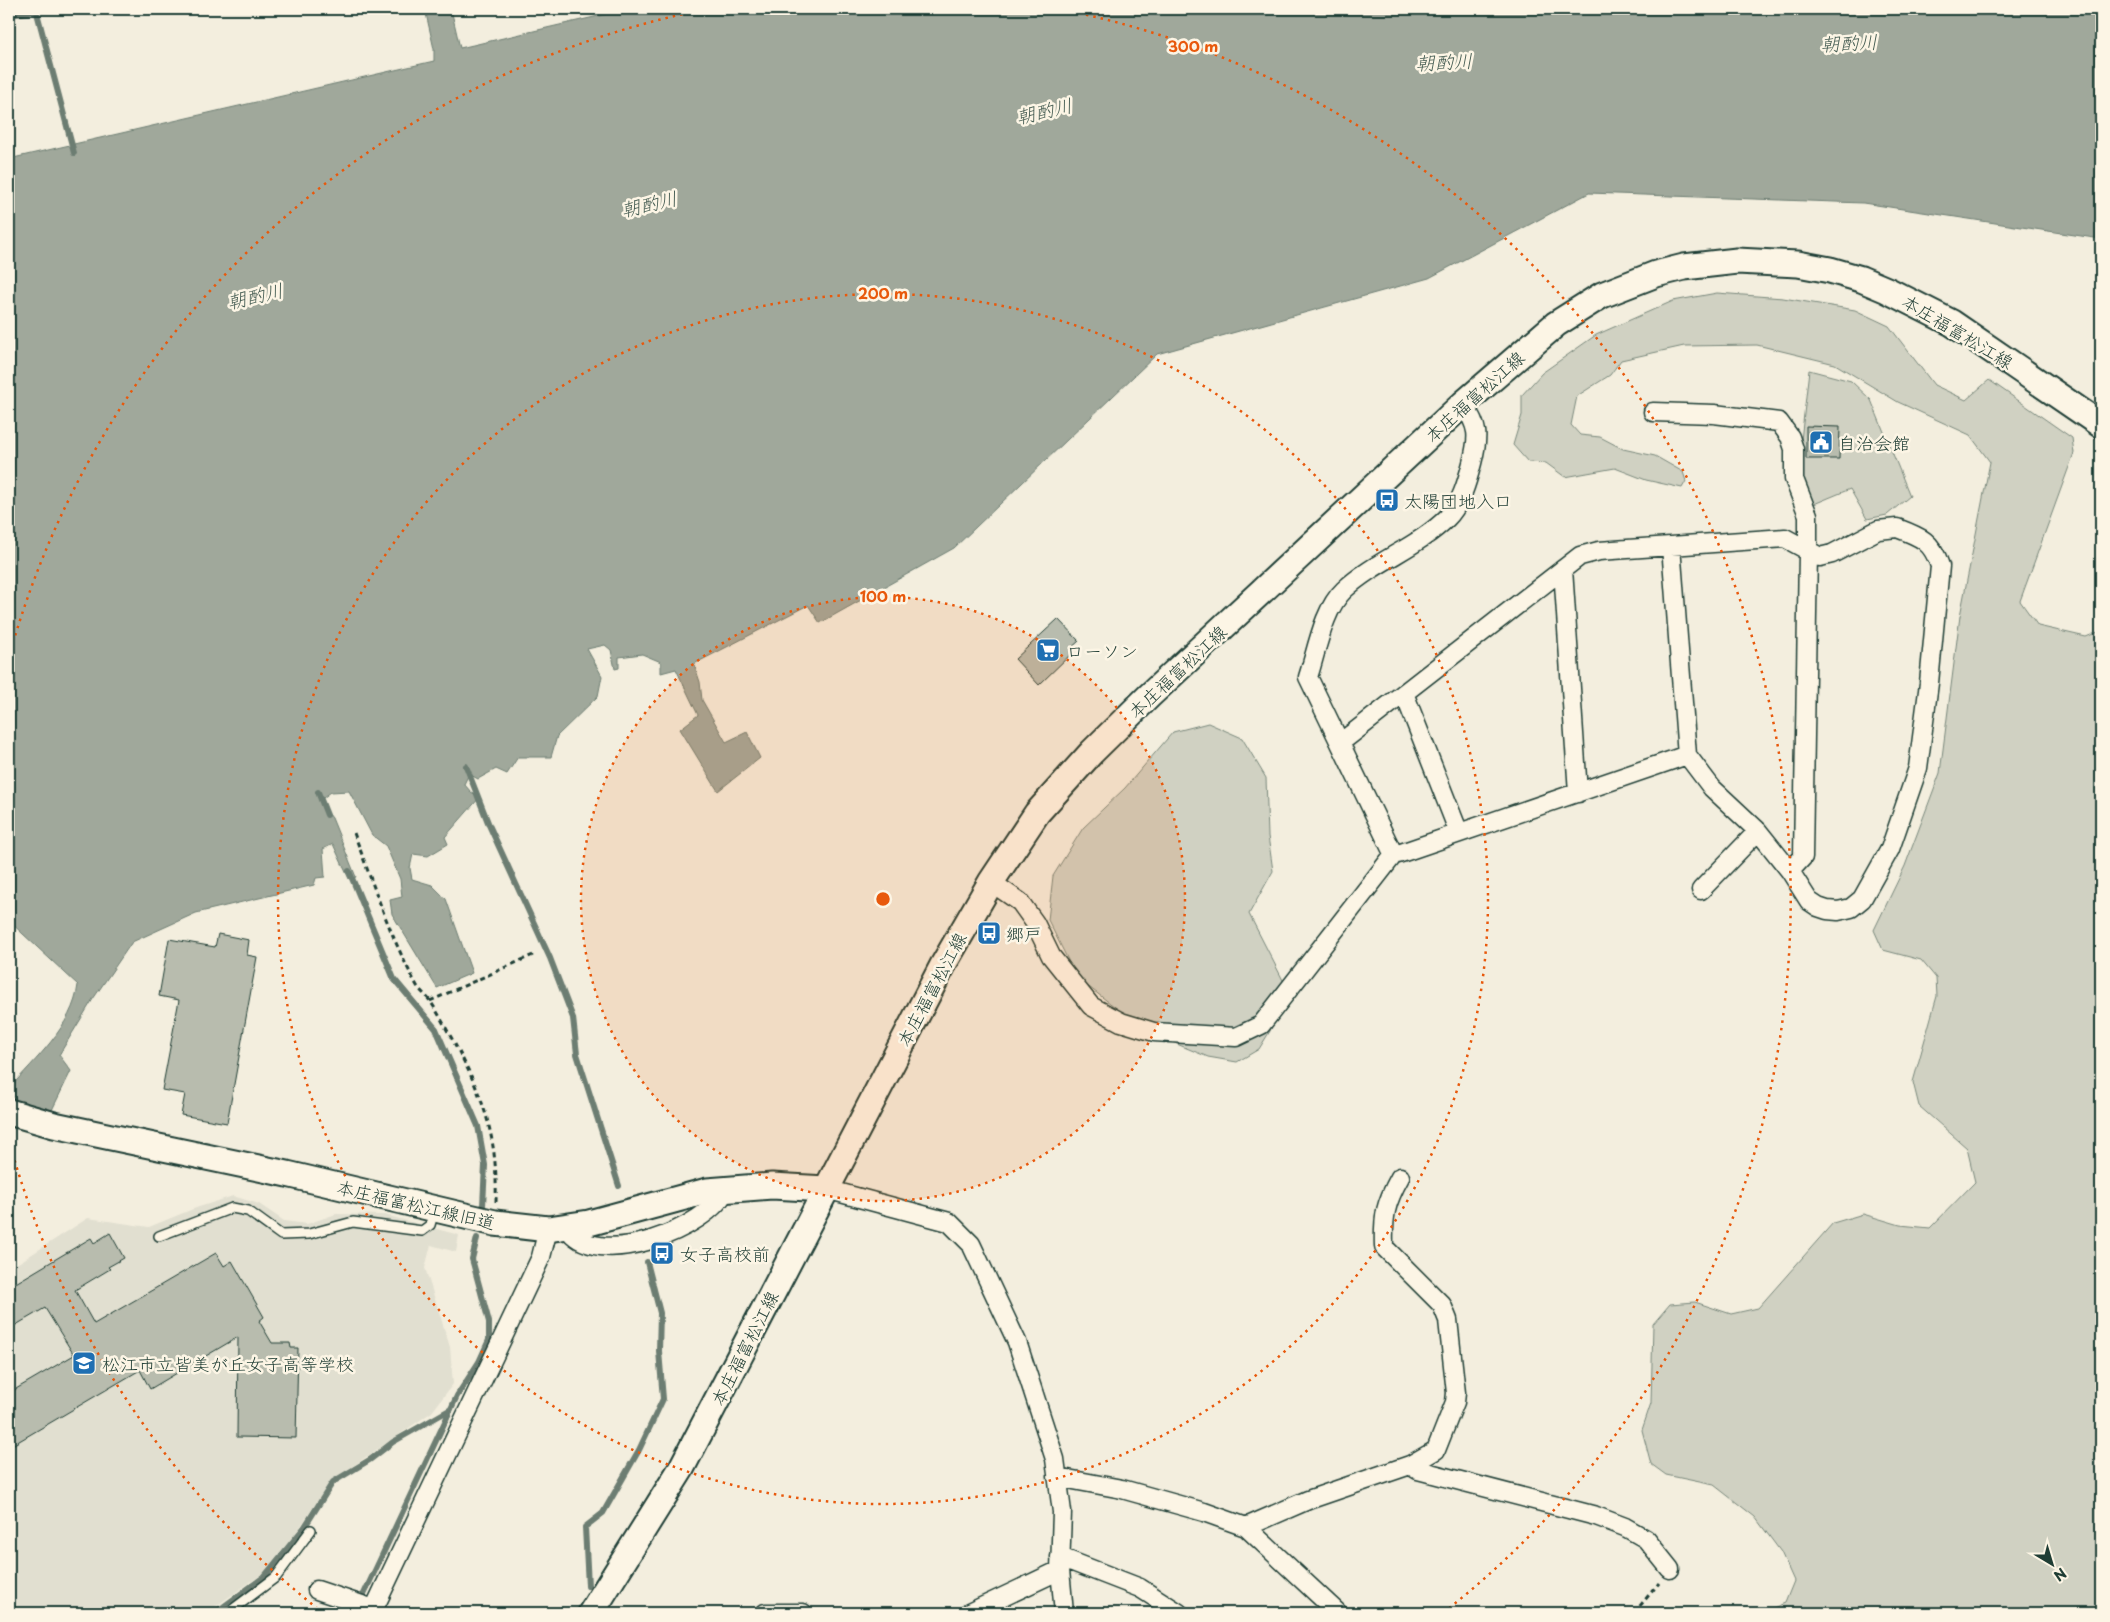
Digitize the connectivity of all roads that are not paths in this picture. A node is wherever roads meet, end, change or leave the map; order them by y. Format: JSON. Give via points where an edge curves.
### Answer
{"nodes":[{"id":1,"x":1463,"y":404,"type":"junction"},
{"id":2,"x":1653,"y":412,"type":"dead end"},
{"id":3,"x":2101,"y":425,"type":"edge"},
{"id":4,"x":1671,"y":546,"type":"junction"},
{"id":5,"x":1808,"y":552,"type":"junction"},
{"id":6,"x":1563,"y":569,"type":"junction"},
{"id":7,"x":1404,"y":693,"type":"junction"},
{"id":8,"x":1340,"y":743,"type":"junction"},
{"id":9,"x":1687,"y":755,"type":"junction"},
{"id":10,"x":1578,"y":793,"type":"junction"},
{"id":11,"x":1758,"y":831,"type":"junction"},
{"id":12,"x":1459,"y":834,"type":"junction"},
{"id":13,"x":1395,"y":853,"type":"junction"},
{"id":14,"x":1790,"y":871,"type":"junction"},
{"id":15,"x":991,"y":882,"type":"junction"},
{"id":16,"x":1701,"y":890,"type":"dead end"},
{"id":17,"x":9,"y":1112,"type":"edge"},
{"id":18,"x":1400,"y":1176,"type":"dead end"},
{"id":19,"x":726,"y":1189,"type":"junction"},
{"id":20,"x":826,"y":1189,"type":"junction"},
{"id":21,"x":435,"y":1210,"type":"junction"},
{"id":22,"x":557,"y":1228,"type":"junction"},
{"id":23,"x":159,"y":1236,"type":"dead end"},
{"id":24,"x":1410,"y":1465,"type":"junction"},
{"id":25,"x":1057,"y":1477,"type":"junction"},
{"id":26,"x":1246,"y":1527,"type":"junction"},
{"id":27,"x":311,"y":1530,"type":"dead end"},
{"id":28,"x":1060,"y":1564,"type":"junction"},
{"id":29,"x":1670,"y":1570,"type":"road end"},
{"id":30,"x":317,"y":1590,"type":"dead end"},
{"id":31,"x":367,"y":1608,"type":"edge"},
{"id":32,"x":228,"y":1613,"type":"edge"},
{"id":33,"x":591,"y":1613,"type":"edge"},
{"id":34,"x":765,"y":1613,"type":"edge"},
{"id":35,"x":803,"y":1613,"type":"edge"},
{"id":36,"x":969,"y":1613,"type":"edge"},
{"id":37,"x":1064,"y":1613,"type":"edge"},
{"id":38,"x":1179,"y":1613,"type":"edge"},
{"id":39,"x":1338,"y":1613,"type":"edge"}],
"edges":[{"from":1,"to":3,"type":"main road","name":"本庄福富松江線","via":[[1556,324],[1602,295],[1684,267],[1763,261],[1830,270],[1888,290],[1952,323]]},
{"from":1,"to":8,"type":"street","via":[[1474,419],[1478,439],[1467,483],[1448,518],[1344,590],[1329,614],[1308,676]]},
{"from":1,"to":15,"type":"main road","name":"本庄福富松江線","via":[[1092,752],[1037,813]]},
{"from":2,"to":5,"type":"street","via":[[1714,414],[1779,422],[1794,449],[1794,479],[1808,515]]},
{"from":4,"to":5,"type":"street","via":[[1785,538]]},
{"from":4,"to":6,"type":"street","via":[[1599,551],[1580,556]]},
{"from":4,"to":9,"type":"street"},
{"from":5,"to":14,"type":"street","via":[[1803,857]]},
{"from":5,"to":14,"type":"street","via":[[1820,557],[1832,554],[1878,530],[1897,528],[1919,536],[1935,550],[1940,566],[1918,768],[1890,850],[1862,899],[1851,908],[1838,911],[1818,907],[1809,901]]},
{"from":6,"to":7,"type":"street"},
{"from":6,"to":10,"type":"street"},
{"from":7,"to":8,"type":"street"},
{"from":7,"to":12,"type":"street"},
{"from":8,"to":13,"type":"street"},
{"from":9,"to":10,"type":"street"},
{"from":9,"to":11,"type":"street","via":[[1712,788]]},
{"from":10,"to":12,"type":"street"},
{"from":11,"to":14,"type":"street"},
{"from":11,"to":16,"type":"street"},
{"from":12,"to":13,"type":"street"},
{"from":13,"to":15,"type":"street","via":[[1261,1025],[1236,1037],[1154,1032],[1121,1022],[1091,1006],[1051,956],[1020,902]]},
{"from":15,"to":20,"type":"main road","name":"本庄福富松江線","via":[[943,965]]},
{"from":17,"to":21,"type":"main road","name":"本庄福富松江線旧道","via":[[54,1126],[277,1172]]},
{"from":18,"to":24,"type":"street","via":[[1383,1218],[1384,1247],[1442,1305],[1448,1320],[1456,1393],[1436,1450]]},
{"from":19,"to":20,"type":"main road","name":"本庄福富松江線旧道","via":[[772,1186]]},
{"from":19,"to":22,"type":"main road","name":"本庄福富松江線旧道","via":[[678,1197]]},
{"from":19,"to":22,"type":"street","via":[[716,1206],[706,1213],[674,1231],[645,1242],[588,1245]]},
{"from":20,"to":25,"type":"street","via":[[949,1222],[971,1244],[1017,1342],[1055,1459]]},
{"from":20,"to":33,"type":"main road","name":"本庄福富松江線","via":[[681,1469]]},
{"from":21,"to":22,"type":"main road","name":"本庄福富松江線旧道","via":[[495,1223]]},
{"from":21,"to":23,"type":"lane","via":[[430,1225],[422,1231],[353,1222],[309,1234],[281,1235],[248,1212],[232,1208]]},
{"from":22,"to":31,"type":"street"},
{"from":24,"to":26,"type":"street","via":[[1308,1500]]},
{"from":24,"to":29,"type":"street","via":[[1418,1470],[1596,1516],[1625,1527],[1646,1539]]},
{"from":25,"to":26,"type":"street","via":[[1122,1489]]},
{"from":25,"to":28,"type":"street","via":[[1062,1512]]},
{"from":26,"to":39,"type":"street"},
{"from":27,"to":32,"type":"lane","via":[[276,1577]]},
{"from":28,"to":36,"type":"street"},
{"from":28,"to":37,"type":"street"},
{"from":28,"to":38,"type":"street","via":[[1140,1588]]},
{"from":30,"to":31,"type":"street"},
{"from":34,"to":35,"type":"street"}]}
